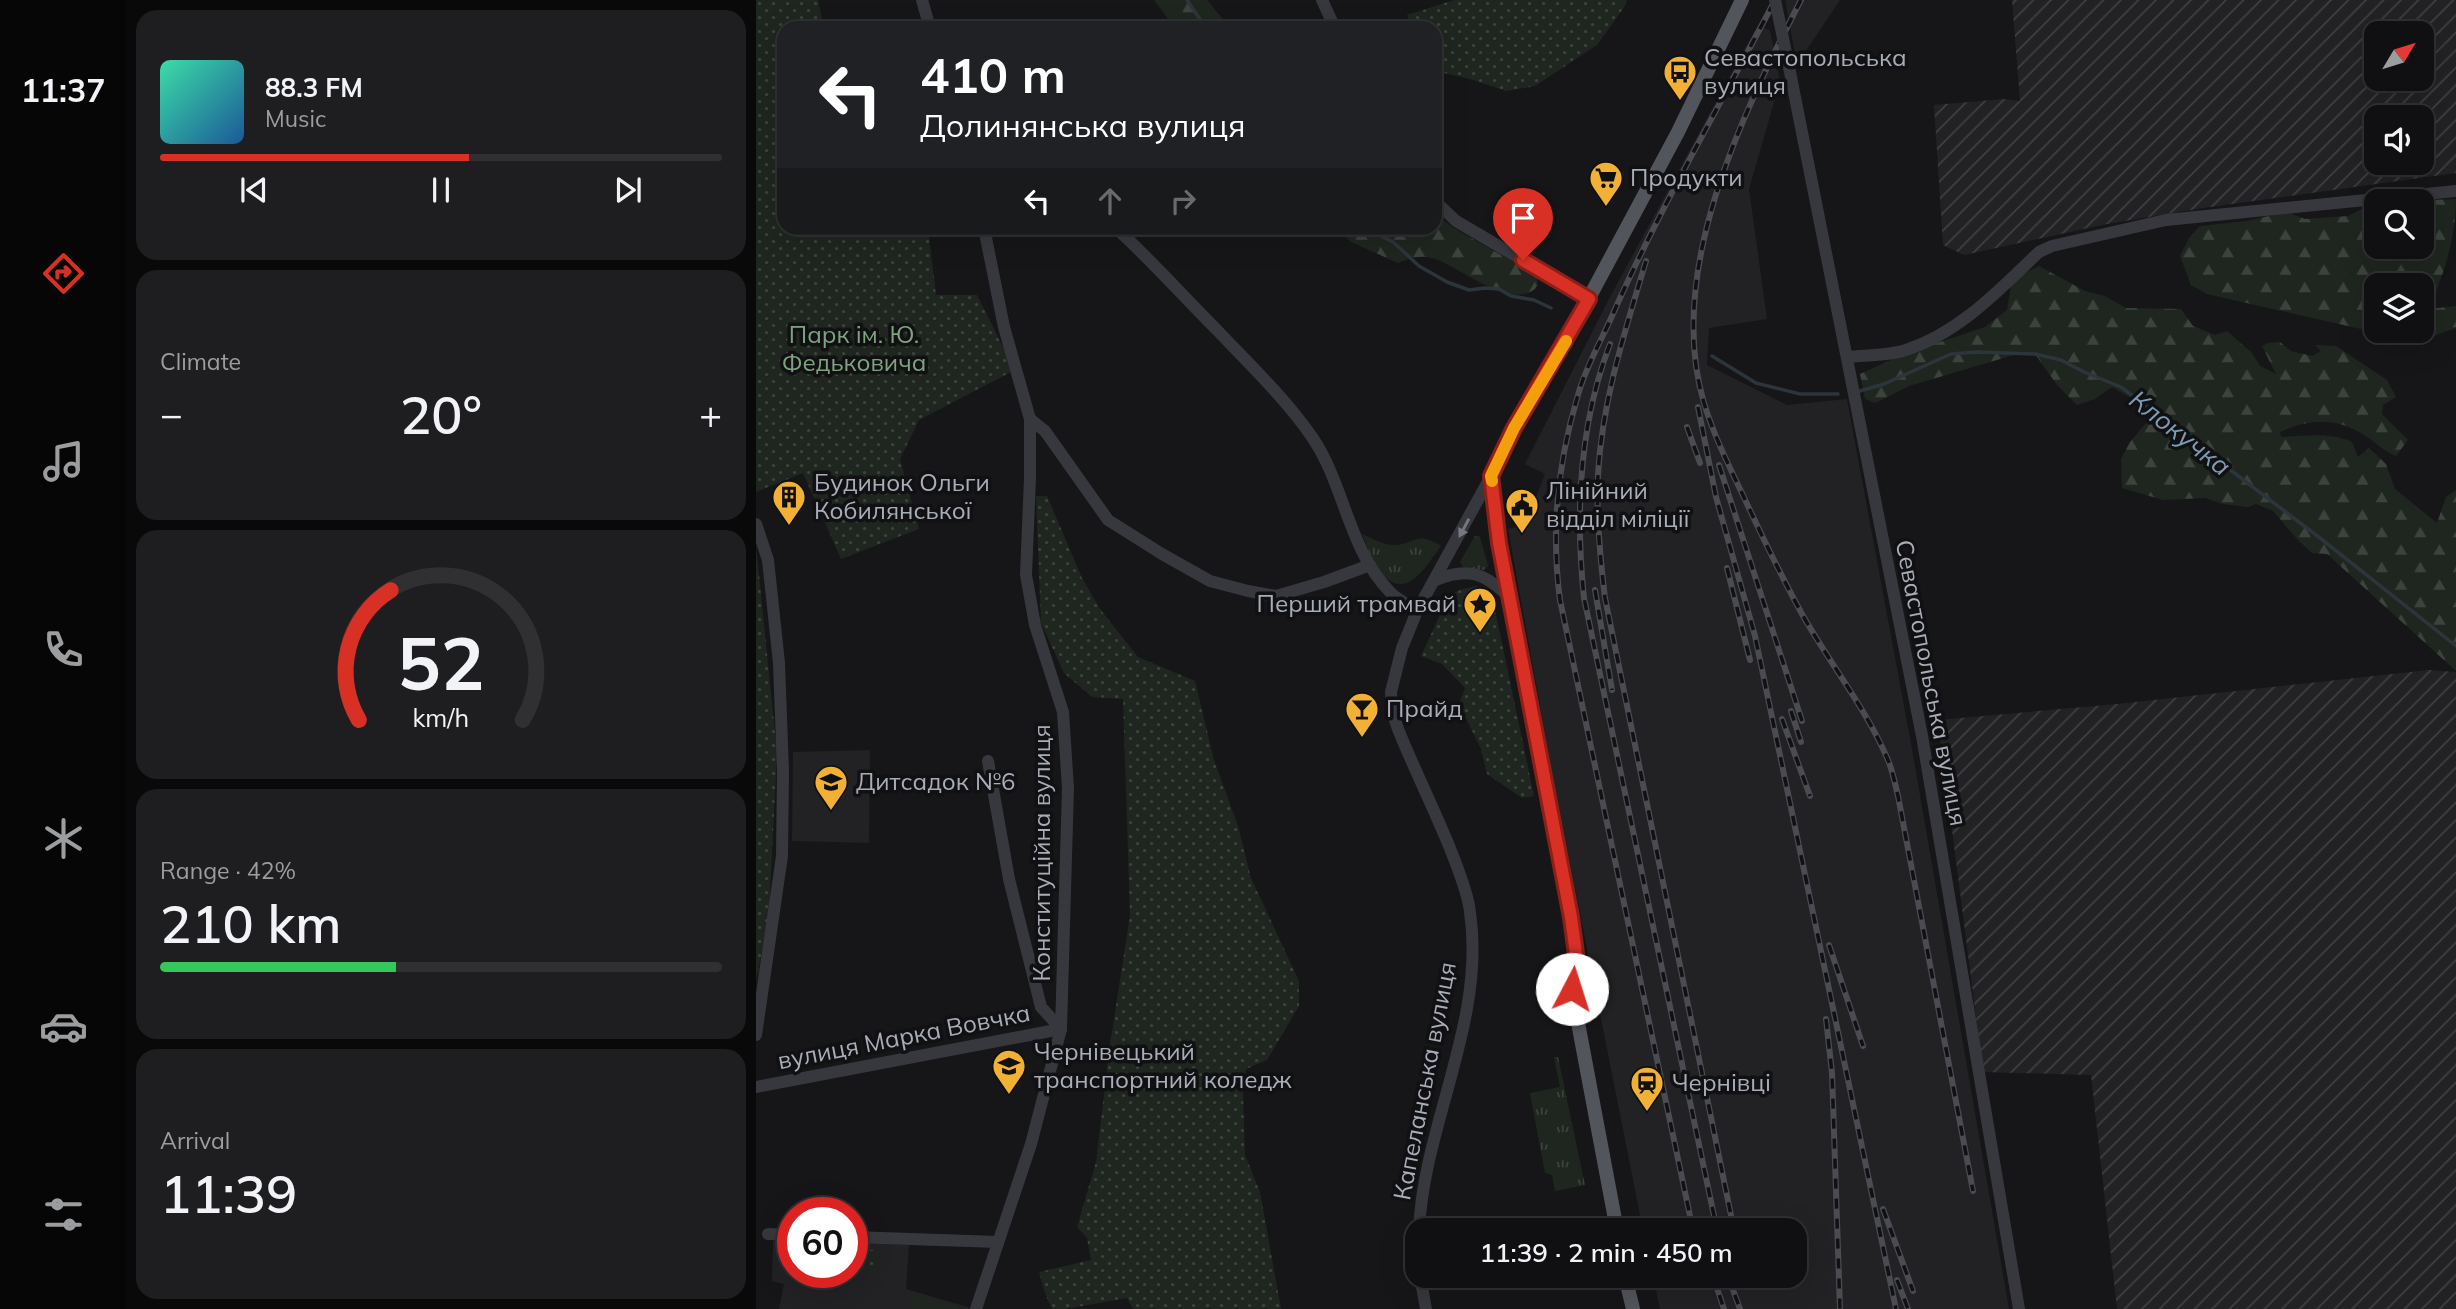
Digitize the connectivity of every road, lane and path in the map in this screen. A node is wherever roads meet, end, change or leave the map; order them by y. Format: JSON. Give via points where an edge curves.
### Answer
{"nodes":[{"id":1,"x":922,"y":0,"type":"edge"},
{"id":2,"x":1322,"y":0,"type":"edge"},
{"id":3,"x":1742,"y":0,"type":"edge"},
{"id":4,"x":1775,"y":0,"type":"edge"},
{"id":5,"x":928,"y":21,"type":"edge"},
{"id":6,"x":1332,"y":21,"type":"edge"},
{"id":7,"x":2456,"y":191,"type":"edge"},
{"id":8,"x":1442,"y":208,"type":"edge"},
{"id":9,"x":985,"y":235,"type":"edge"},
{"id":10,"x":1123,"y":235,"type":"edge"},
{"id":11,"x":1589,"y":299,"type":"junction"},
{"id":12,"x":1847,"y":357,"type":"junction"},
{"id":13,"x":1030,"y":419,"type":"junction"},
{"id":14,"x":1491,"y":476,"type":"junction"},
{"id":15,"x":756,"y":524,"type":"edge"},
{"id":16,"x":1502,"y":557,"type":"junction"},
{"id":17,"x":1370,"y":565,"type":"junction"},
{"id":18,"x":1485,"y":577,"type":"junction"},
{"id":19,"x":1436,"y":580,"type":"junction"},
{"id":20,"x":1510,"y":598,"type":"junction"},
{"id":21,"x":1417,"y":611,"type":"junction"},
{"id":22,"x":988,"y":761,"type":"dead end"},
{"id":23,"x":1061,"y":1029,"type":"junction"},
{"id":24,"x":756,"y":1035,"type":"edge"},
{"id":25,"x":756,"y":1087,"type":"edge"},
{"id":26,"x":1421,"y":1218,"type":"edge"},
{"id":27,"x":1615,"y":1218,"type":"edge"},
{"id":28,"x":768,"y":1234,"type":"dead end"},
{"id":29,"x":777,"y":1234,"type":"edge"},
{"id":30,"x":868,"y":1238,"type":"edge"},
{"id":31,"x":998,"y":1242,"type":"junction"},
{"id":32,"x":1422,"y":1288,"type":"edge"},
{"id":33,"x":1628,"y":1288,"type":"edge"},
{"id":34,"x":976,"y":1309,"type":"edge"},
{"id":35,"x":1426,"y":1309,"type":"edge"},
{"id":36,"x":1633,"y":1309,"type":"edge"},
{"id":37,"x":2019,"y":1309,"type":"edge"}],
"edges":[{"from":1,"to":5,"type":"street"},
{"from":2,"to":6,"type":"street"},
{"from":3,"to":11,"type":"main road"},
{"from":4,"to":12,"type":"street","name":"Севастопольська вулиця","bridge":true},
{"from":7,"to":12,"type":"street","via":[[2166,220],[2052,246],[1936,338],[1903,351]]},
{"from":8,"to":11,"type":"street","via":[[1456,221]]},
{"from":9,"to":13,"type":"street","name":"Конституційна вулиця","via":[[1003,327]]},
{"from":10,"to":17,"type":"street","via":[[1262,378],[1314,439]]},
{"from":11,"to":14,"type":"main road"},
{"from":12,"to":37,"type":"street","name":"Севастопольська вулиця","via":[[1922,736]]},
{"from":13,"to":17,"type":"street","via":[[1045,431],[1108,520],[1210,581],[1276,596]]},
{"from":13,"to":23,"type":"street","name":"Конституційна вулиця","via":[[1026,575],[1035,625],[1066,724]]},
{"from":14,"to":16,"type":"main road"},
{"from":14,"to":19,"type":"street","name":"Капеланська вулиця","one_way":true},
{"from":15,"to":24,"type":"street","via":[[768,559],[779,663],[783,771],[782,856]]},
{"from":16,"to":18,"type":"street"},
{"from":16,"to":20,"type":"main road"},
{"from":17,"to":21,"type":"street","via":[[1392,594]]},
{"from":18,"to":19,"type":"street","via":[[1459,573]]},
{"from":18,"to":20,"type":"street"},
{"from":19,"to":21,"type":"street","name":"Капеланська вулиця"},
{"from":20,"to":27,"type":"main road","via":[[1571,917],[1576,954],[1573,996]]},
{"from":21,"to":26,"type":"street","name":"Капеланська вулиця","via":[[1395,674],[1392,711],[1465,887],[1472,930],[1467,1003],[1426,1176]]},
{"from":22,"to":23,"type":"street","via":[[1009,879],[1041,1007]]},
{"from":23,"to":25,"type":"street","name":"вулиця Марка Вовчка"},
{"from":23,"to":31,"type":"street","name":"Конституційна вулиця","via":[[1031,1144]]},
{"from":28,"to":29,"type":"street"},
{"from":30,"to":31,"type":"street"},
{"from":31,"to":34,"type":"street","name":"Конституційна вулиця"},
{"from":32,"to":35,"type":"street"},
{"from":33,"to":36,"type":"main road"}]}
